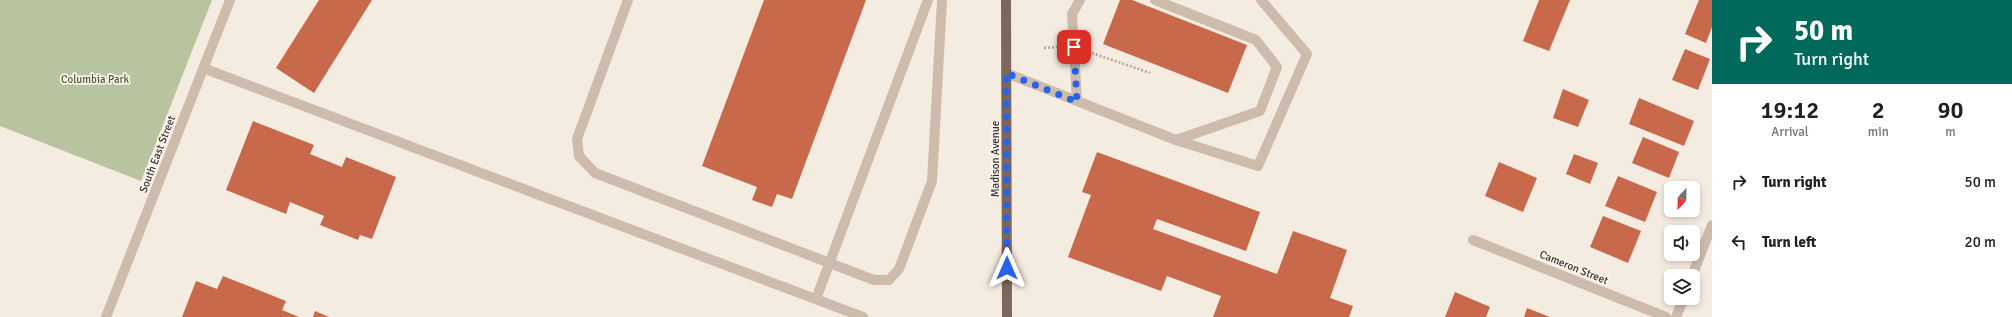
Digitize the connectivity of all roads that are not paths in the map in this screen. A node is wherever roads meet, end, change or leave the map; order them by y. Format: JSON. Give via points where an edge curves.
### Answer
{"nodes":[{"id":1,"x":230,"y":0,"type":"edge"},
{"id":2,"x":628,"y":0,"type":"edge"},
{"id":3,"x":928,"y":0,"type":"edge"},
{"id":4,"x":942,"y":0,"type":"edge"},
{"id":5,"x":1006,"y":0,"type":"edge"},
{"id":6,"x":1080,"y":0,"type":"edge"},
{"id":7,"x":1155,"y":0,"type":"edge"},
{"id":8,"x":1261,"y":0,"type":"edge"},
{"id":9,"x":203,"y":68,"type":"junction"},
{"id":10,"x":1006,"y":73,"type":"junction"},
{"id":11,"x":1077,"y":102,"type":"junction"},
{"id":12,"x":1176,"y":140,"type":"junction"},
{"id":13,"x":1712,"y":225,"type":"edge"},
{"id":14,"x":1473,"y":240,"type":"dead end"},
{"id":15,"x":831,"y":263,"type":"junction"},
{"id":16,"x":1695,"y":269,"type":"edge"},
{"id":17,"x":816,"y":300,"type":"junction"},
{"id":18,"x":1681,"y":305,"type":"edge"},
{"id":19,"x":106,"y":317,"type":"edge"},
{"id":20,"x":863,"y":317,"type":"edge"},
{"id":21,"x":1007,"y":317,"type":"edge"},
{"id":22,"x":1666,"y":317,"type":"edge"},
{"id":23,"x":1676,"y":317,"type":"edge"}],
"edges":[{"from":1,"to":9,"type":"street","name":"South East Street"},
{"from":2,"to":15,"type":"street","via":[[577,139],[579,156],[595,173]]},
{"from":3,"to":15,"type":"street"},
{"from":4,"to":15,"type":"street","via":[[932,181],[899,269],[889,280],[874,280]]},
{"from":5,"to":10,"type":"main road","name":"Madison Avenue"},
{"from":6,"to":11,"type":"street","via":[[1072,14]]},
{"from":7,"to":12,"type":"street","via":[[1256,40],[1277,67],[1260,111]]},
{"from":8,"to":12,"type":"street","via":[[1307,54],[1258,166]]},
{"from":9,"to":17,"type":"street"},
{"from":9,"to":19,"type":"street","name":"South East Street"},
{"from":10,"to":11,"type":"street"},
{"from":10,"to":21,"type":"main road","name":"Madison Avenue"},
{"from":11,"to":12,"type":"street"},
{"from":13,"to":16,"type":"street"},
{"from":14,"to":22,"type":"street","name":"Cameron Street"},
{"from":15,"to":17,"type":"street"},
{"from":17,"to":20,"type":"street"},
{"from":18,"to":23,"type":"street"}]}
